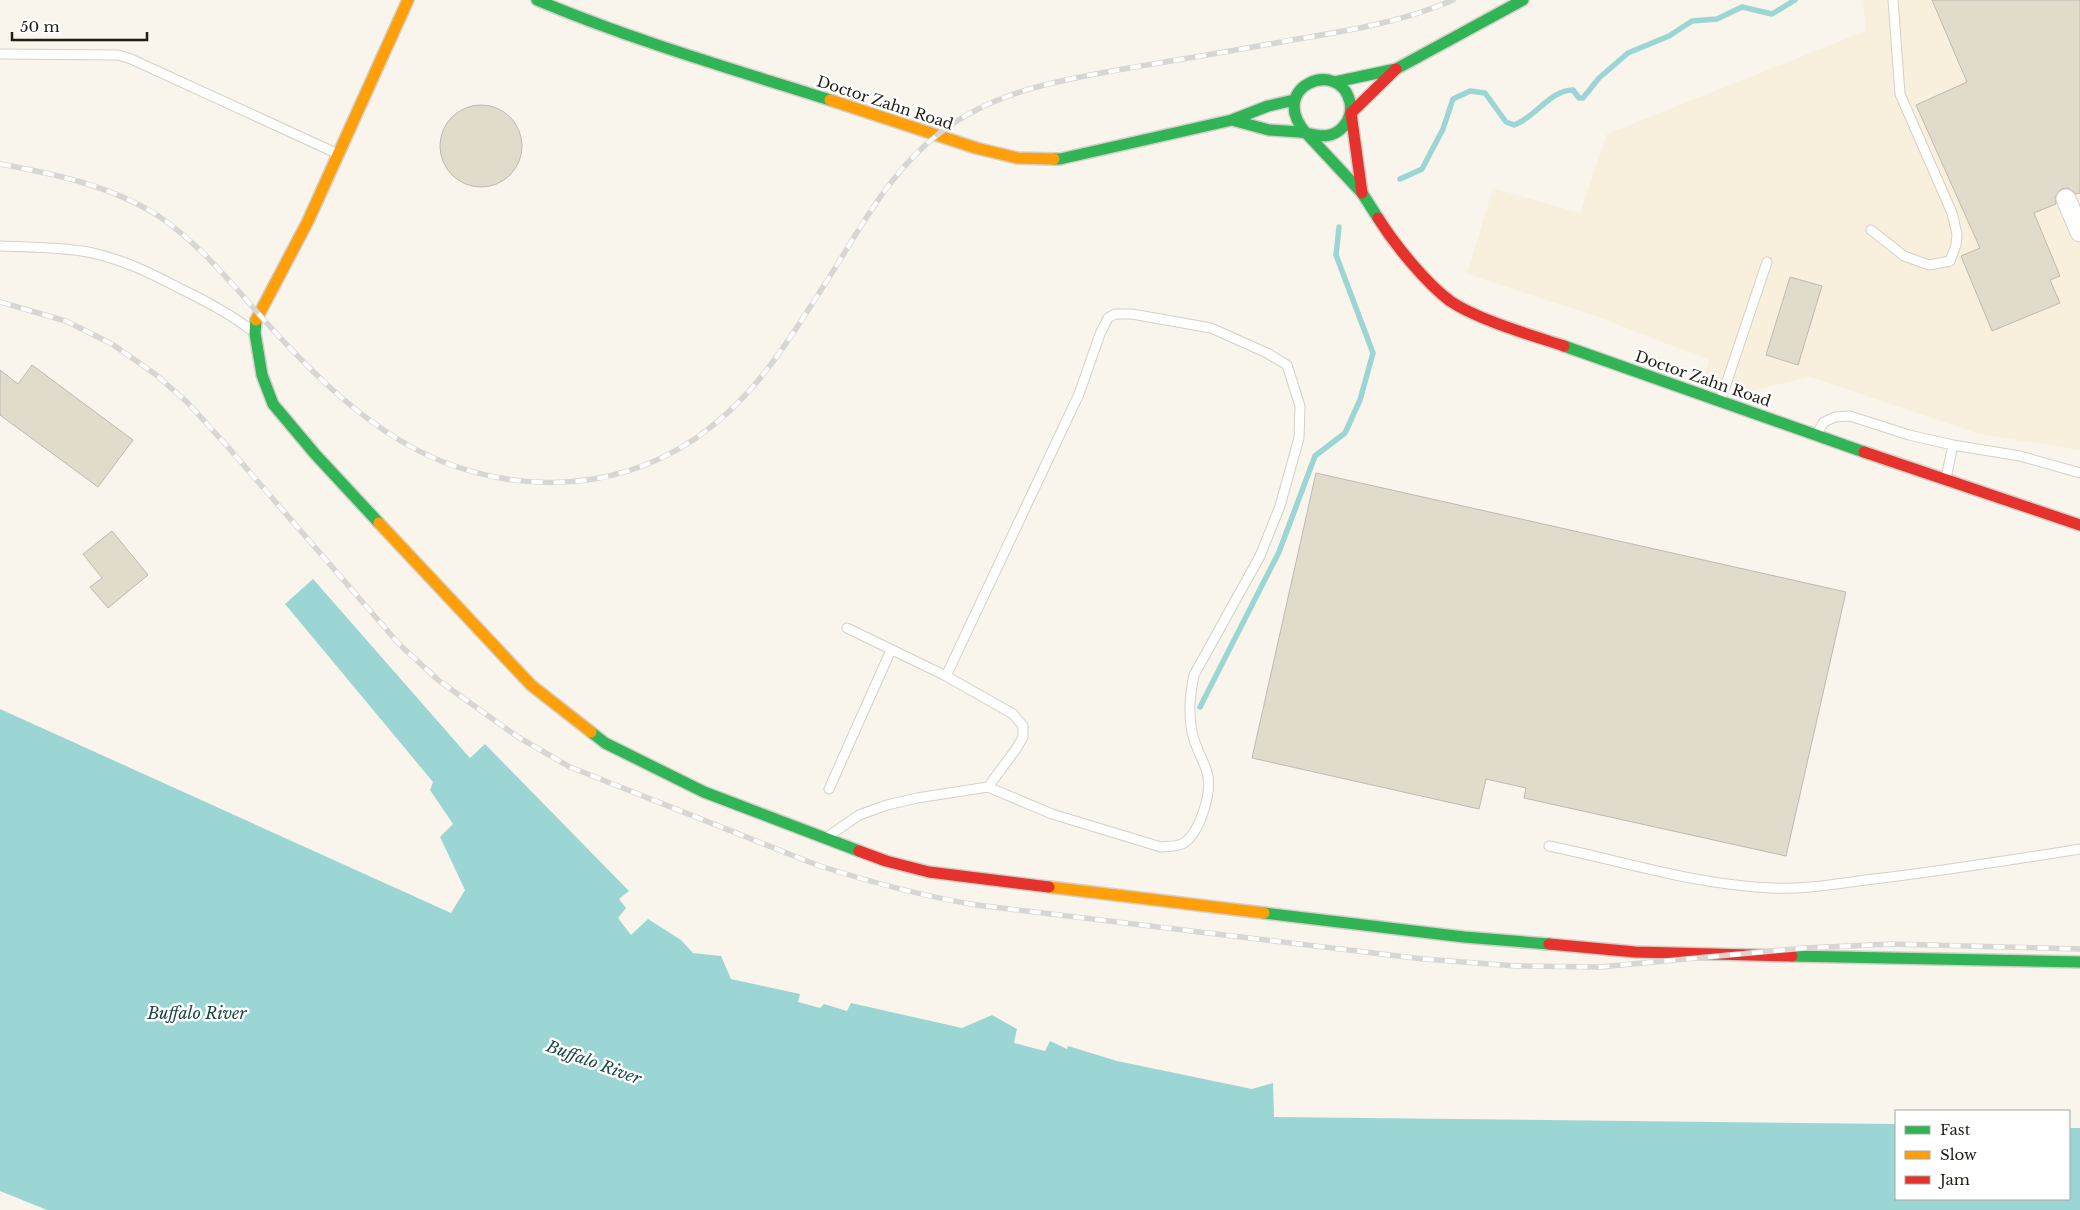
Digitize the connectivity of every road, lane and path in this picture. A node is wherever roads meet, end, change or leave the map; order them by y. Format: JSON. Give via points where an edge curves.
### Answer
{"nodes":[{"id":1,"x":408,"y":0,"type":"edge"},
{"id":2,"x":537,"y":0,"type":"edge"},
{"id":3,"x":1523,"y":0,"type":"edge"},
{"id":4,"x":1893,"y":0,"type":"edge"},
{"id":5,"x":0,"y":54,"type":"edge"},
{"id":6,"x":1396,"y":69,"type":"junction"},
{"id":7,"x":1335,"y":82,"type":"junction"},
{"id":8,"x":1294,"y":100,"type":"junction"},
{"id":9,"x":1351,"y":113,"type":"junction"},
{"id":10,"x":1232,"y":120,"type":"junction"},
{"id":11,"x":1306,"y":133,"type":"junction"},
{"id":12,"x":339,"y":154,"type":"junction"},
{"id":13,"x":1362,"y":193,"type":"junction"},
{"id":14,"x":2066,"y":199,"type":"dead end"},
{"id":15,"x":1871,"y":230,"type":"dead end"},
{"id":16,"x":2080,"y":232,"type":"edge"},
{"id":17,"x":0,"y":246,"type":"edge"},
{"id":18,"x":1767,"y":262,"type":"dead end"},
{"id":19,"x":255,"y":333,"type":"junction"},
{"id":20,"x":1720,"y":401,"type":"junction"},
{"id":21,"x":1816,"y":435,"type":"junction"},
{"id":22,"x":1953,"y":445,"type":"junction"},
{"id":23,"x":2080,"y":473,"type":"edge"},
{"id":24,"x":1946,"y":481,"type":"junction"},
{"id":25,"x":2080,"y":524,"type":"edge"},
{"id":26,"x":846,"y":628,"type":"dead end"},
{"id":27,"x":891,"y":650,"type":"junction"},
{"id":28,"x":946,"y":676,"type":"junction"},
{"id":29,"x":988,"y":787,"type":"junction"},
{"id":30,"x":829,"y":789,"type":"dead end"},
{"id":31,"x":826,"y":838,"type":"junction"},
{"id":32,"x":1549,"y":846,"type":"dead end"},
{"id":33,"x":2080,"y":849,"type":"edge"},
{"id":34,"x":2080,"y":962,"type":"edge"}],
"edges":[{"from":1,"to":12,"type":"street"},
{"from":2,"to":10,"type":"street","name":"Doctor Zahn Road","via":[[674,51],[976,148],[1017,158],[1060,159]]},
{"from":3,"to":6,"type":"street"},
{"from":4,"to":15,"type":"lane","via":[[1900,94],[1958,234],[1950,261],[1929,265],[1904,256]]},
{"from":5,"to":12,"type":"lane","via":[[118,55]]},
{"from":6,"to":7,"type":"street"},
{"from":6,"to":9,"type":"street"},
{"from":7,"to":8,"type":"street","via":[[1323,79],[1310,81]]},
{"from":7,"to":9,"type":"street","name":"Doctor Zahn Road","via":[[1347,95]]},
{"from":8,"to":10,"type":"street","name":"Doctor Zahn Road"},
{"from":8,"to":11,"type":"street","name":"Doctor Zahn Road","via":[[1297,124]]},
{"from":9,"to":11,"type":"street","name":"Doctor Zahn Road","via":[[1339,132],[1318,137]]},
{"from":9,"to":13,"type":"street","name":"Doctor Zahn Road"},
{"from":10,"to":11,"type":"street","name":"Doctor Zahn Road","via":[[1280,131]]},
{"from":11,"to":13,"type":"street","name":"Doctor Zahn Road"},
{"from":12,"to":19,"type":"street","via":[[259,314]]},
{"from":13,"to":20,"type":"street","name":"Doctor Zahn Road","via":[[1410,261],[1452,302],[1487,319]]},
{"from":14,"to":16,"type":"street"},
{"from":17,"to":19,"type":"lane","via":[[87,252],[136,266],[230,313]]},
{"from":18,"to":20,"type":"lane"},
{"from":19,"to":31,"type":"street","via":[[267,390],[283,418],[531,685],[605,743],[704,792]]},
{"from":20,"to":21,"type":"street","name":"Doctor Zahn Road"},
{"from":21,"to":22,"type":"lane","via":[[1824,422],[1850,416]]},
{"from":21,"to":24,"type":"street","name":"Doctor Zahn Road"},
{"from":22,"to":23,"type":"lane","via":[[2020,456]]},
{"from":22,"to":24,"type":"lane"},
{"from":24,"to":25,"type":"street","name":"Doctor Zahn Road"},
{"from":26,"to":27,"type":"lane"},
{"from":27,"to":28,"type":"lane"},
{"from":27,"to":30,"type":"lane"},
{"from":28,"to":29,"type":"lane","via":[[1013,714],[1023,726],[1023,737]]},
{"from":28,"to":29,"type":"lane","via":[[1079,394],[1108,318],[1115,314],[1132,314],[1212,328],[1286,365],[1300,406],[1300,438],[1280,506],[1260,556],[1194,675],[1189,715],[1197,751],[1208,773],[1209,791],[1205,809],[1194,830],[1185,842],[1161,847],[1052,814]]},
{"from":29,"to":31,"type":"lane","via":[[887,805],[859,815]]},
{"from":31,"to":34,"type":"street","via":[[886,861],[929,872],[1474,938],[1636,952]]},
{"from":32,"to":33,"type":"lane","via":[[1643,869],[1730,885],[1773,888],[1922,873]]}]}
